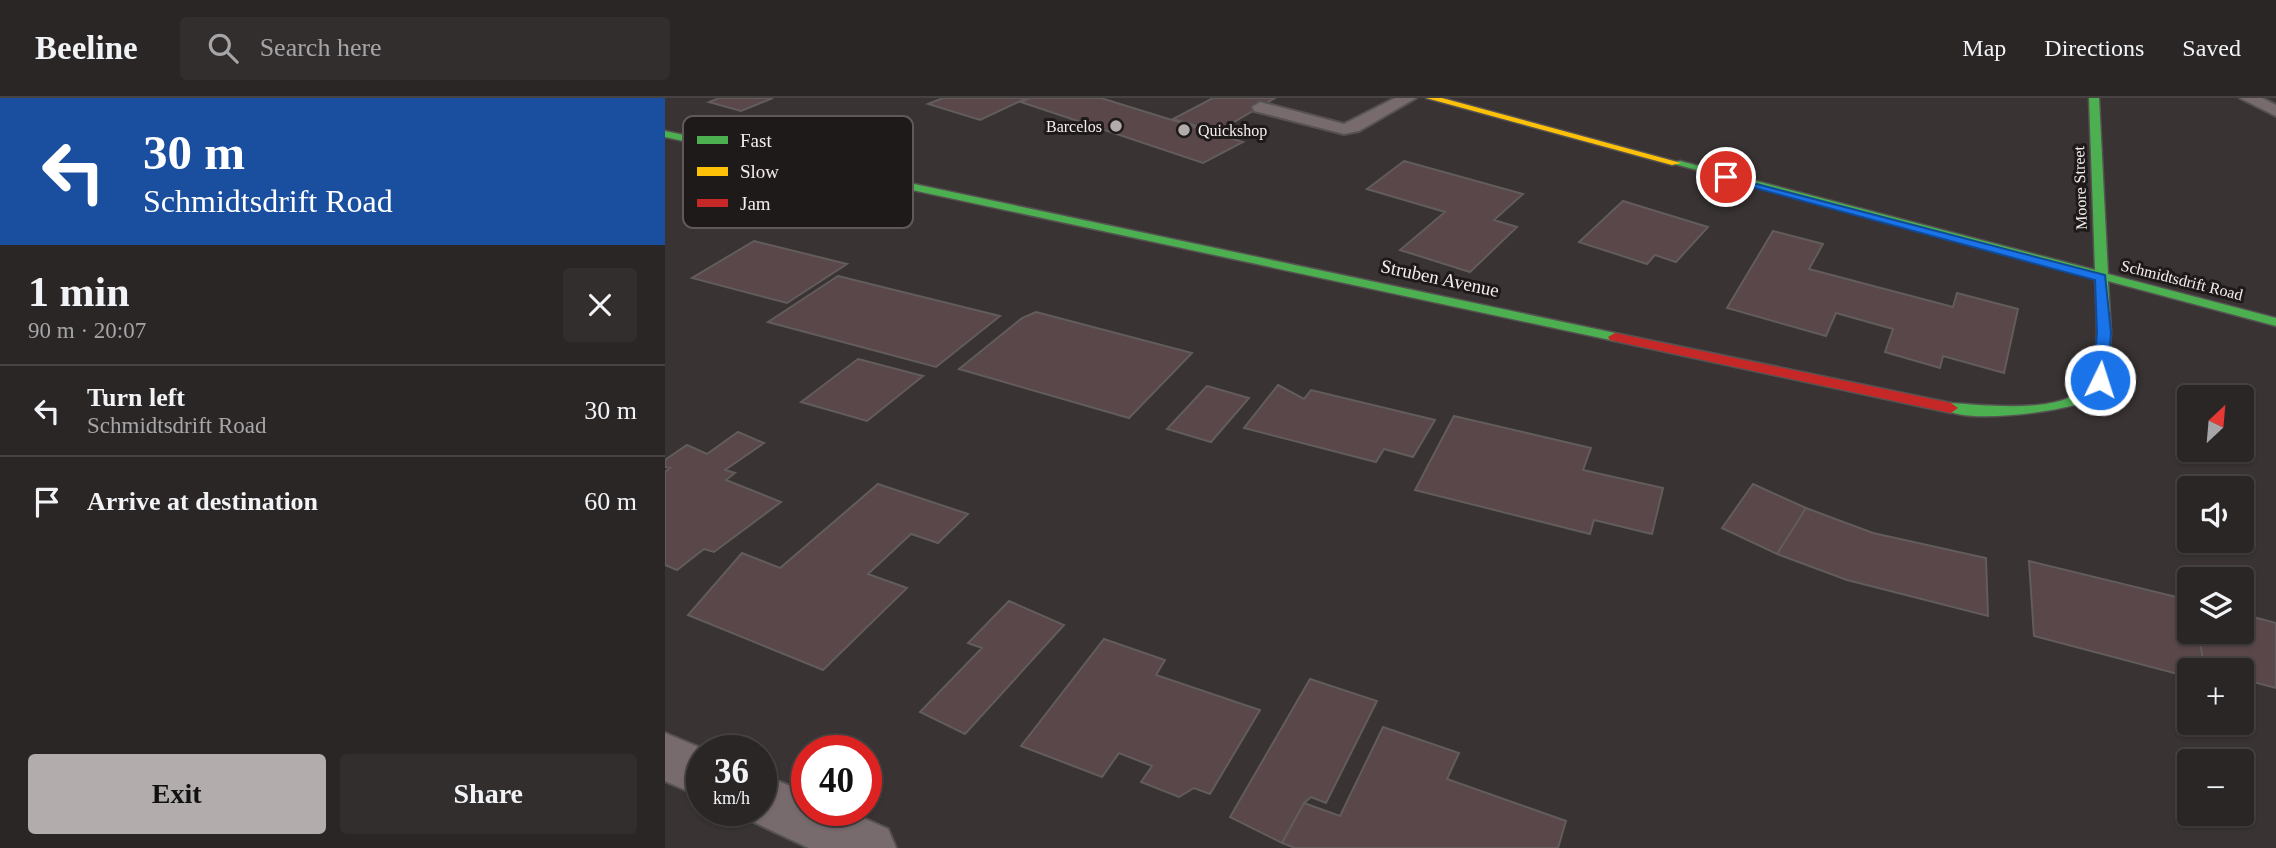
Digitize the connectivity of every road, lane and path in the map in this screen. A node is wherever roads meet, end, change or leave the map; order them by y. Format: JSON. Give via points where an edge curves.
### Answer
{"nodes":[{"id":1,"x":1408,"y":98,"type":"edge"},
{"id":2,"x":1431,"y":98,"type":"edge"},
{"id":3,"x":2094,"y":98,"type":"edge"},
{"id":4,"x":2248,"y":98,"type":"edge"},
{"id":5,"x":1260,"y":107,"type":"dead end"},
{"id":6,"x":2276,"y":111,"type":"edge"},
{"id":7,"x":665,"y":134,"type":"edge"},
{"id":8,"x":683,"y":138,"type":"edge"},
{"id":9,"x":913,"y":187,"type":"edge"},
{"id":10,"x":2101,"y":277,"type":"junction"},
{"id":11,"x":2276,"y":322,"type":"edge"},
{"id":12,"x":665,"y":756,"type":"edge"},
{"id":13,"x":686,"y":766,"type":"edge"},
{"id":14,"x":777,"y":806,"type":"edge"},
{"id":15,"x":869,"y":848,"type":"edge"}],
"edges":[{"from":1,"to":5,"type":"lane","via":[[1344,129]]},
{"from":2,"to":10,"type":"main road","name":"Schmidtsdrift Road"},
{"from":3,"to":10,"type":"main road","name":"Moore Street"},
{"from":4,"to":6,"type":"lane"},
{"from":7,"to":8,"type":"main road","name":"Struben Avenue"},
{"from":9,"to":10,"type":"main road","name":"Struben Avenue","via":[[1947,408],[2004,410],[2082,398],[2100,380],[2104,333]]},
{"from":10,"to":11,"type":"main road","name":"Schmidtsdrift Road"},
{"from":12,"to":13,"type":"street"},
{"from":14,"to":15,"type":"street"}]}
